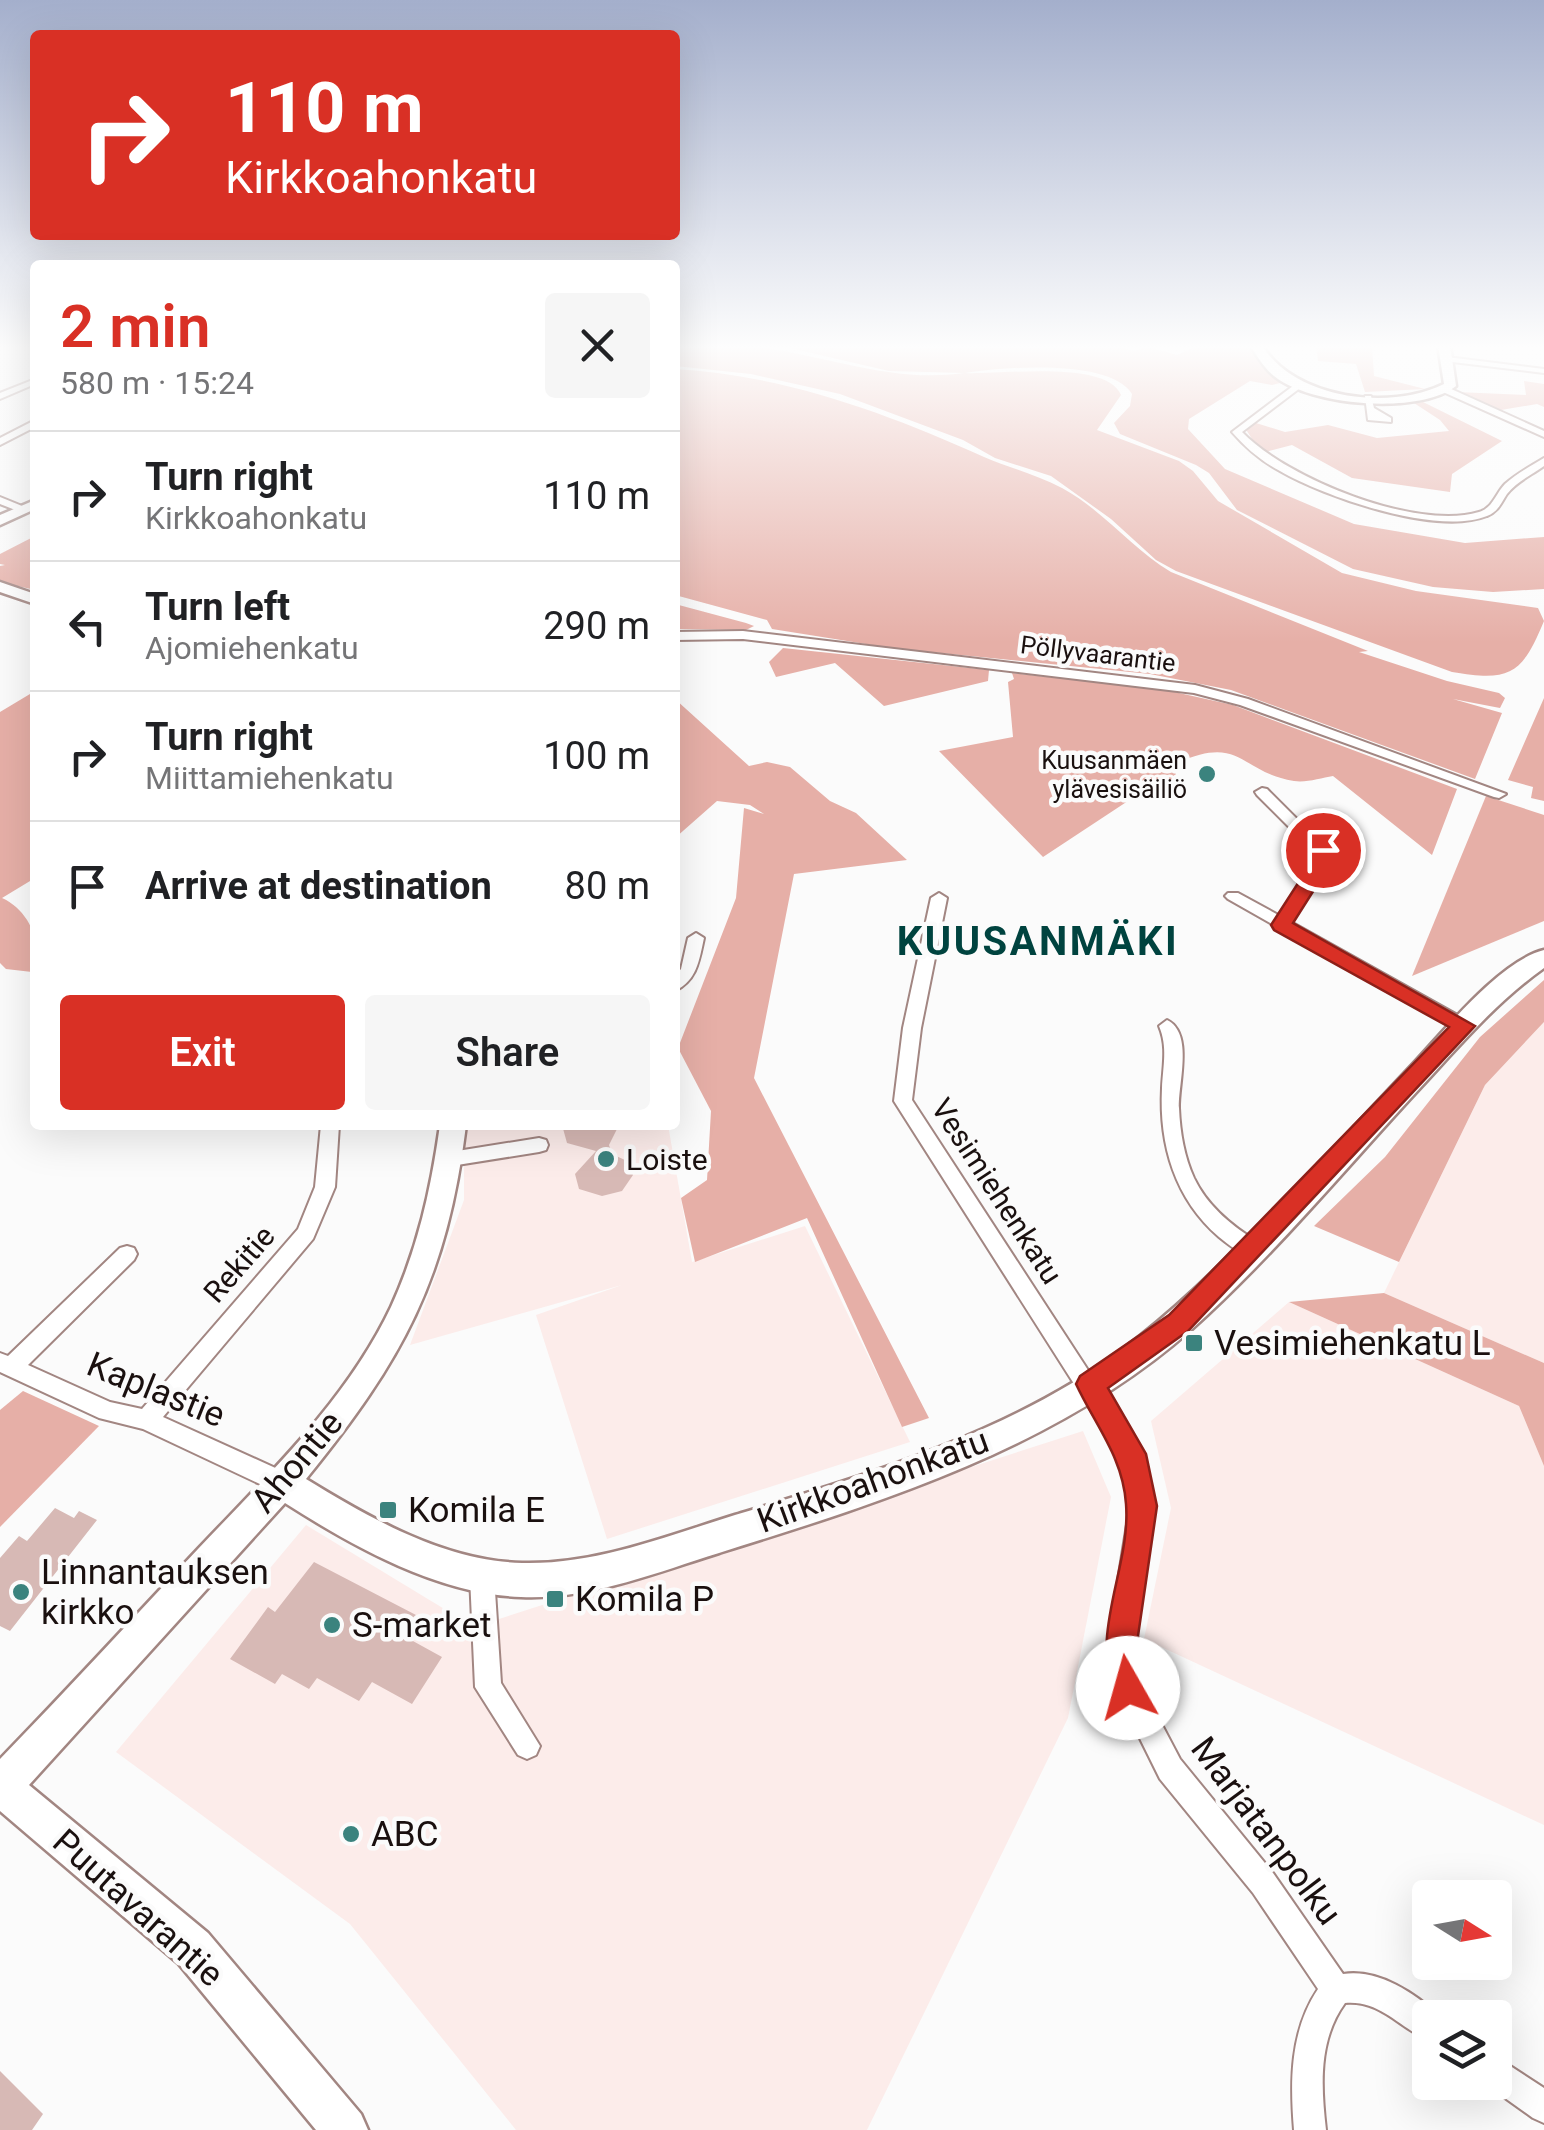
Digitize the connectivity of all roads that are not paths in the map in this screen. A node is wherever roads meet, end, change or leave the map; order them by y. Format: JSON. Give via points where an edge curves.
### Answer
{"nodes":[{"id":1,"x":1250,"y":444,"type":"edge"},
{"id":2,"x":1544,"y":460,"type":"edge"},
{"id":3,"x":0,"y":500,"type":"edge"},
{"id":4,"x":29,"y":507,"type":"edge"},
{"id":5,"x":0,"y":520,"type":"edge"},
{"id":6,"x":0,"y":587,"type":"edge"},
{"id":7,"x":30,"y":597,"type":"edge"},
{"id":8,"x":680,"y":636,"type":"edge"},
{"id":9,"x":1262,"y":792,"type":"dead end"},
{"id":10,"x":1499,"y":794,"type":"dead end"},
{"id":11,"x":1233,"y":896,"type":"dead end"},
{"id":12,"x":939,"y":898,"type":"dead end"},
{"id":13,"x":1282,"y":925,"type":"junction"},
{"id":14,"x":696,"y":938,"type":"dead end"},
{"id":15,"x":1544,"y":957,"type":"edge"},
{"id":16,"x":680,"y":981,"type":"edge"},
{"id":17,"x":1167,"y":1026,"type":"dead end"},
{"id":18,"x":1464,"y":1026,"type":"junction"},
{"id":19,"x":330,"y":1130,"type":"edge"},
{"id":20,"x":453,"y":1130,"type":"edge"},
{"id":21,"x":540,"y":1145,"type":"dead end"},
{"id":22,"x":450,"y":1159,"type":"junction"},
{"id":23,"x":1253,"y":1249,"type":"junction"},
{"id":24,"x":127,"y":1254,"type":"dead end"},
{"id":25,"x":5,"y":1365,"type":"edge"},
{"id":26,"x":1090,"y":1384,"type":"junction"},
{"id":27,"x":146,"y":1420,"type":"junction"},
{"id":28,"x":285,"y":1484,"type":"junction"},
{"id":29,"x":482,"y":1576,"type":"junction"},
{"id":30,"x":527,"y":1746,"type":"dead end"},
{"id":31,"x":0,"y":1786,"type":"edge"},
{"id":32,"x":1336,"y":1990,"type":"junction"},
{"id":33,"x":1412,"y":2013,"type":"edge"},
{"id":34,"x":1512,"y":2084,"type":"edge"},
{"id":35,"x":1544,"y":2107,"type":"edge"},
{"id":36,"x":345,"y":2130,"type":"edge"},
{"id":37,"x":1310,"y":2130,"type":"edge"}],
"edges":[{"from":1,"to":2,"type":"street","via":[[1270,464],[1348,499],[1448,516],[1492,510],[1508,486]]},
{"from":3,"to":4,"type":"street"},
{"from":4,"to":5,"type":"street"},
{"from":6,"to":7,"type":"street"},
{"from":8,"to":10,"type":"street","name":"Pöllyvaarantie","via":[[743,635],[1195,689]]},
{"from":9,"to":13,"type":"street","via":[[1325,854]]},
{"from":11,"to":13,"type":"street"},
{"from":12,"to":26,"type":"street","name":"Vesimiehenkatu","via":[[903,1101]]},
{"from":13,"to":18,"type":"street"},
{"from":14,"to":16,"type":"street","via":[[689,971]]},
{"from":15,"to":18,"type":"street","name":"Kirkkoahonkatu"},
{"from":17,"to":23,"type":"street","via":[[1176,1044],[1174,1159],[1202,1209]]},
{"from":18,"to":23,"type":"street","name":"Kirkkoahonkatu"},
{"from":19,"to":27,"type":"street","name":"Rekitie","via":[[325,1186],[306,1233]]},
{"from":20,"to":22,"type":"street","name":"Ahontie"},
{"from":21,"to":22,"type":"street"},
{"from":22,"to":28,"type":"street","name":"Ahontie","via":[[434,1245],[409,1304],[372,1367]]},
{"from":23,"to":26,"type":"street","name":"Kirkkoahonkatu","via":[[1179,1323]]},
{"from":24,"to":25,"type":"street"},
{"from":25,"to":27,"type":"street","name":"Kaplastie"},
{"from":26,"to":29,"type":"street","name":"Kirkkoahonkatu","via":[[996,1436],[889,1483],[563,1577]]},
{"from":26,"to":32,"type":"street","name":"Marjatanpolku","via":[[1131,1454],[1142,1506],[1122,1636],[1128,1688],[1170,1769],[1262,1883]]},
{"from":27,"to":28,"type":"street","name":"Kaplastie"},
{"from":28,"to":29,"type":"street","name":"Kirkkoahonkatu","via":[[400,1545]]},
{"from":28,"to":31,"type":"street","name":"Ahontie"},
{"from":29,"to":30,"type":"street","via":[[488,1687]]},
{"from":31,"to":36,"type":"street","name":"Puutavarantie","via":[[193,1948]]},
{"from":32,"to":33,"type":"street","via":[[1352,1985],[1380,1991]]},
{"from":32,"to":37,"type":"street","via":[[1324,2002],[1311,2047]]},
{"from":34,"to":35,"type":"street"}]}
